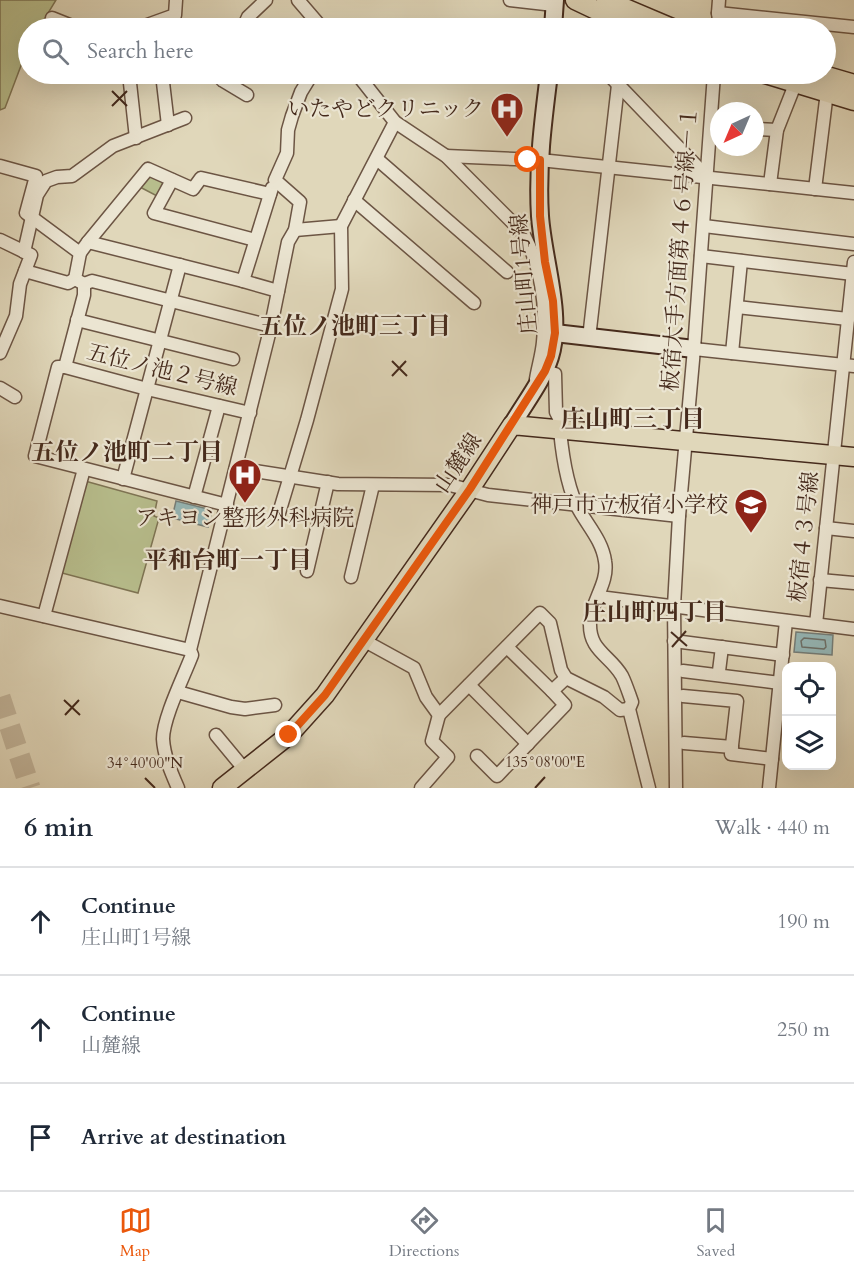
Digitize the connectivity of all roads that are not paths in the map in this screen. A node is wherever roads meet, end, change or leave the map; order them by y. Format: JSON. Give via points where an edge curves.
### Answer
{"nodes":[{"id":1,"x":176,"y":0,"type":"edge"},
{"id":2,"x":266,"y":0,"type":"edge"},
{"id":3,"x":298,"y":0,"type":"edge"},
{"id":4,"x":510,"y":0,"type":"edge"},
{"id":5,"x":574,"y":0,"type":"edge"},
{"id":6,"x":606,"y":0,"type":"edge"},
{"id":7,"x":719,"y":0,"type":"edge"},
{"id":8,"x":554,"y":2,"type":"edge"},
{"id":9,"x":718,"y":14,"type":"junction"},
{"id":10,"x":169,"y":18,"type":"edge"},
{"id":11,"x":248,"y":18,"type":"edge"},
{"id":12,"x":313,"y":18,"type":"edge"},
{"id":13,"x":553,"y":18,"type":"edge"},
{"id":14,"x":613,"y":18,"type":"edge"},
{"id":15,"x":648,"y":18,"type":"edge"},
{"id":16,"x":719,"y":18,"type":"edge"},
{"id":17,"x":760,"y":18,"type":"edge"},
{"id":18,"x":836,"y":25,"type":"edge"},
{"id":19,"x":854,"y":27,"type":"edge"},
{"id":20,"x":836,"y":79,"type":"edge"},
{"id":21,"x":130,"y":84,"type":"edge"},
{"id":22,"x":163,"y":84,"type":"edge"},
{"id":23,"x":227,"y":84,"type":"edge"},
{"id":24,"x":306,"y":84,"type":"edge"},
{"id":25,"x":365,"y":84,"type":"edge"},
{"id":26,"x":548,"y":84,"type":"edge"},
{"id":27,"x":714,"y":84,"type":"edge"},
{"id":28,"x":795,"y":84,"type":"edge"},
{"id":29,"x":802,"y":84,"type":"edge"},
{"id":30,"x":854,"y":84,"type":"edge"},
{"id":31,"x":618,"y":86,"type":"joint"},
{"id":32,"x":827,"y":92,"type":"junction"},
{"id":33,"x":247,"y":95,"type":"dead end"},
{"id":34,"x":854,"y":101,"type":"edge"},
{"id":35,"x":715,"y":102,"type":"edge"},
{"id":36,"x":185,"y":118,"type":"dead end"},
{"id":37,"x":395,"y":123,"type":"junction"},
{"id":38,"x":168,"y":125,"type":"junction"},
{"id":39,"x":764,"y":129,"type":"edge"},
{"id":40,"x":777,"y":130,"type":"junction"},
{"id":41,"x":136,"y":138,"type":"junction"},
{"id":42,"x":446,"y":156,"type":"junction"},
{"id":43,"x":710,"y":156,"type":"edge"},
{"id":44,"x":377,"y":159,"type":"junction"},
{"id":45,"x":540,"y":160,"type":"junction"},
{"id":46,"x":0,"y":166,"type":"edge"},
{"id":47,"x":609,"y":167,"type":"junction"},
{"id":48,"x":707,"y":177,"type":"junction"},
{"id":49,"x":172,"y":180,"type":"junction"},
{"id":50,"x":275,"y":180,"type":"junction"},
{"id":51,"x":770,"y":184,"type":"junction"},
{"id":52,"x":814,"y":189,"type":"junction"},
{"id":53,"x":854,"y":193,"type":"edge"},
{"id":54,"x":270,"y":194,"type":"junction"},
{"id":55,"x":354,"y":200,"type":"junction"},
{"id":56,"x":31,"y":217,"type":"junction"},
{"id":57,"x":341,"y":226,"type":"junction"},
{"id":58,"x":704,"y":226,"type":"junction"},
{"id":59,"x":295,"y":230,"type":"junction"},
{"id":60,"x":0,"y":240,"type":"edge"},
{"id":61,"x":255,"y":240,"type":"junction"},
{"id":62,"x":88,"y":242,"type":"junction"},
{"id":63,"x":854,"y":243,"type":"edge"},
{"id":64,"x":24,"y":252,"type":"junction"},
{"id":65,"x":81,"y":253,"type":"junction"},
{"id":66,"x":701,"y":256,"type":"junction"},
{"id":67,"x":741,"y":261,"type":"junction"},
{"id":68,"x":180,"y":265,"type":"junction"},
{"id":69,"x":853,"y":268,"type":"edge"},
{"id":70,"x":25,"y":271,"type":"junction"},
{"id":71,"x":507,"y":272,"type":"dead end"},
{"id":72,"x":243,"y":281,"type":"junction"},
{"id":73,"x":79,"y":282,"type":"junction"},
{"id":74,"x":278,"y":291,"type":"junction"},
{"id":75,"x":170,"y":302,"type":"junction"},
{"id":76,"x":474,"y":303,"type":"dead end"},
{"id":77,"x":737,"y":307,"type":"junction"},
{"id":78,"x":848,"y":319,"type":"junction"},
{"id":79,"x":77,"y":320,"type":"junction"},
{"id":80,"x":6,"y":326,"type":"edge"},
{"id":81,"x":271,"y":326,"type":"junction"},
{"id":82,"x":555,"y":333,"type":"junction"},
{"id":83,"x":589,"y":338,"type":"junction"},
{"id":84,"x":160,"y":341,"type":"junction"},
{"id":85,"x":694,"y":350,"type":"junction"},
{"id":86,"x":0,"y":353,"type":"edge"},
{"id":87,"x":732,"y":353,"type":"junction"},
{"id":88,"x":233,"y":359,"type":"dead end"},
{"id":89,"x":849,"y":366,"type":"edge"},
{"id":90,"x":65,"y":367,"type":"junction"},
{"id":91,"x":545,"y":371,"type":"junction"},
{"id":92,"x":535,"y":386,"type":"junction"},
{"id":93,"x":0,"y":388,"type":"edge"},
{"id":94,"x":147,"y":389,"type":"junction"},
{"id":95,"x":15,"y":397,"type":"dead end"},
{"id":96,"x":219,"y":406,"type":"junction"},
{"id":97,"x":250,"y":413,"type":"junction"},
{"id":98,"x":512,"y":425,"type":"junction"},
{"id":99,"x":560,"y":430,"type":"junction"},
{"id":100,"x":686,"y":442,"type":"junction"},
{"id":101,"x":834,"y":456,"type":"junction"},
{"id":102,"x":854,"y":458,"type":"edge"},
{"id":103,"x":84,"y":468,"type":"junction"},
{"id":104,"x":236,"y":468,"type":"junction"},
{"id":105,"x":291,"y":477,"type":"junction"},
{"id":106,"x":123,"y":479,"type":"junction"},
{"id":107,"x":328,"y":482,"type":"junction"},
{"id":108,"x":373,"y":485,"type":"junction"},
{"id":109,"x":470,"y":489,"type":"junction"},
{"id":110,"x":194,"y":497,"type":"junction"},
{"id":111,"x":227,"y":505,"type":"junction"},
{"id":112,"x":576,"y":505,"type":"junction"},
{"id":113,"x":279,"y":513,"type":"dead end"},
{"id":114,"x":679,"y":516,"type":"junction"},
{"id":115,"x":826,"y":528,"type":"junction"},
{"id":116,"x":854,"y":531,"type":"edge"},
{"id":117,"x":307,"y":571,"type":"dead end"},
{"id":118,"x":351,"y":577,"type":"dead end"},
{"id":119,"x":820,"y":580,"type":"junction"},
{"id":120,"x":854,"y":583,"type":"edge"},
{"id":121,"x":599,"y":597,"type":"junction"},
{"id":122,"x":0,"y":606,"type":"edge"},
{"id":123,"x":674,"y":606,"type":"junction"},
{"id":124,"x":44,"y":616,"type":"junction"},
{"id":125,"x":786,"y":621,"type":"junction"},
{"id":126,"x":816,"y":624,"type":"junction"},
{"id":127,"x":854,"y":629,"type":"edge"},
{"id":128,"x":363,"y":640,"type":"junction"},
{"id":129,"x":674,"y":640,"type":"junction"},
{"id":130,"x":507,"y":647,"type":"junction"},
{"id":131,"x":722,"y":647,"type":"junction"},
{"id":132,"x":190,"y":650,"type":"junction"},
{"id":133,"x":783,"y":655,"type":"junction"},
{"id":134,"x":683,"y":671,"type":"dead end"},
{"id":135,"x":719,"y":671,"type":"dead end"},
{"id":136,"x":566,"y":678,"type":"junction"},
{"id":137,"x":780,"y":683,"type":"junction"},
{"id":138,"x":469,"y":685,"type":"junction"},
{"id":139,"x":552,"y":691,"type":"junction"},
{"id":140,"x":178,"y":692,"type":"junction"},
{"id":141,"x":683,"y":696,"type":"dead end"},
{"id":142,"x":274,"y":705,"type":"dead end"},
{"id":143,"x":629,"y":709,"type":"junction"},
{"id":144,"x":439,"y":715,"type":"junction"},
{"id":145,"x":216,"y":735,"type":"dead end"},
{"id":146,"x":684,"y":743,"type":"dead end"},
{"id":147,"x":528,"y":744,"type":"junction"},
{"id":148,"x":732,"y":747,"type":"junction"},
{"id":149,"x":477,"y":756,"type":"dead end"},
{"id":150,"x":772,"y":759,"type":"junction"},
{"id":151,"x":245,"y":770,"type":"junction"},
{"id":152,"x":653,"y":787,"type":"edge"},
{"id":153,"x":178,"y":788,"type":"edge"},
{"id":154,"x":222,"y":788,"type":"edge"},
{"id":155,"x":421,"y":788,"type":"edge"},
{"id":156,"x":676,"y":788,"type":"edge"},
{"id":157,"x":769,"y":788,"type":"edge"}],
"edges":[{"from":1,"to":10,"type":"street","via":[[175,15]]},
{"from":2,"to":11,"type":"street"},
{"from":3,"to":12,"type":"street"},
{"from":4,"to":8,"type":"street"},
{"from":5,"to":14,"type":"main road"},
{"from":6,"to":15,"type":"main road"},
{"from":7,"to":9,"type":"street"},
{"from":8,"to":13,"type":"street"},
{"from":9,"to":16,"type":"street"},
{"from":9,"to":17,"type":"street"},
{"from":18,"to":19,"type":"street"},
{"from":20,"to":30,"type":"main road"},
{"from":21,"to":41,"type":"street"},
{"from":22,"to":38,"type":"street"},
{"from":23,"to":33,"type":"street"},
{"from":24,"to":50,"type":"street","via":[[292,116],[287,153]]},
{"from":25,"to":37,"type":"street"},
{"from":26,"to":45,"type":"street","name":"庄山町1号線"},
{"from":27,"to":35,"type":"street","name":"板宿大手方面第４６号線－１"},
{"from":28,"to":40,"type":"street"},
{"from":29,"to":32,"type":"main road"},
{"from":31,"to":47,"type":"street"},
{"from":31,"to":48,"type":"street"},
{"from":32,"to":34,"type":"main road"},
{"from":32,"to":52,"type":"street"},
{"from":36,"to":38,"type":"street"},
{"from":37,"to":42,"type":"street"},
{"from":37,"to":44,"type":"street"},
{"from":38,"to":41,"type":"street"},
{"from":39,"to":40,"type":"street"},
{"from":40,"to":51,"type":"street"},
{"from":41,"to":56,"type":"street","via":[[113,146],[72,176],[46,181]]},
{"from":42,"to":45,"type":"street"},
{"from":42,"to":92,"type":"street","via":[[523,233],[531,248],[545,313]]},
{"from":43,"to":48,"type":"street","name":"板宿大手方面第４６号線－１"},
{"from":44,"to":55,"type":"street"},
{"from":44,"to":71,"type":"street"},
{"from":45,"to":47,"type":"street"},
{"from":45,"to":82,"type":"street","name":"庄山町1号線","via":[[540,216]]},
{"from":46,"to":56,"type":"street","via":[[36,176],[26,213]]},
{"from":47,"to":48,"type":"street"},
{"from":47,"to":83,"type":"street"},
{"from":48,"to":51,"type":"street"},
{"from":48,"to":58,"type":"street","name":"板宿大手方面第４６号線－１"},
{"from":49,"to":54,"type":"street","via":[[193,189],[201,178]]},
{"from":49,"to":61,"type":"street","via":[[154,213]]},
{"from":49,"to":62,"type":"street","via":[[148,169]]},
{"from":50,"to":54,"type":"street"},
{"from":50,"to":59,"type":"street","via":[[300,202]]},
{"from":51,"to":52,"type":"street"},
{"from":52,"to":53,"type":"street"},
{"from":54,"to":61,"type":"street"},
{"from":55,"to":57,"type":"street"},
{"from":55,"to":76,"type":"street"},
{"from":56,"to":64,"type":"street"},
{"from":56,"to":65,"type":"street"},
{"from":57,"to":59,"type":"street"},
{"from":57,"to":105,"type":"street","via":[[342,289]]},
{"from":58,"to":63,"type":"street"},
{"from":58,"to":66,"type":"street","name":"板宿大手方面第４６号線－１"},
{"from":59,"to":74,"type":"street","via":[[288,242]]},
{"from":60,"to":64,"type":"street"},
{"from":61,"to":72,"type":"street"},
{"from":62,"to":65,"type":"street"},
{"from":62,"to":68,"type":"street"},
{"from":64,"to":70,"type":"street","via":[[31,255]]},
{"from":65,"to":73,"type":"street"},
{"from":66,"to":67,"type":"street"},
{"from":66,"to":85,"type":"street","name":"板宿大手方面第４６号線－１"},
{"from":67,"to":69,"type":"street"},
{"from":67,"to":77,"type":"street"},
{"from":68,"to":72,"type":"street"},
{"from":68,"to":75,"type":"street"},
{"from":69,"to":78,"type":"street","name":"板宿４３号線"},
{"from":70,"to":73,"type":"street","via":[[68,284]]},
{"from":70,"to":80,"type":"street","via":[[16,316]]},
{"from":72,"to":74,"type":"street"},
{"from":73,"to":75,"type":"street","via":[[92,281]]},
{"from":73,"to":79,"type":"street","via":[[84,295]]},
{"from":74,"to":81,"type":"street"},
{"from":75,"to":81,"type":"street"},
{"from":75,"to":84,"type":"street"},
{"from":77,"to":78,"type":"street"},
{"from":77,"to":87,"type":"street"},
{"from":78,"to":89,"type":"street","name":"板宿４３号線"},
{"from":79,"to":84,"type":"street"},
{"from":79,"to":90,"type":"street"},
{"from":80,"to":86,"type":"street"},
{"from":81,"to":97,"type":"street"},
{"from":82,"to":83,"type":"street"},
{"from":82,"to":91,"type":"street","name":"庄山町1号線"},
{"from":83,"to":85,"type":"street"},
{"from":84,"to":88,"type":"street"},
{"from":84,"to":94,"type":"street"},
{"from":85,"to":87,"type":"street"},
{"from":85,"to":100,"type":"street","name":"板宿大手方面第４６号線－１"},
{"from":87,"to":89,"type":"street"},
{"from":89,"to":101,"type":"street","name":"板宿４３号線"},
{"from":90,"to":94,"type":"street","name":"五位ノ池２号線"},
{"from":90,"to":103,"type":"street","via":[[58,367],[35,456]]},
{"from":91,"to":92,"type":"street","name":"庄山町1号線"},
{"from":91,"to":99,"type":"street","via":[[555,374]]},
{"from":92,"to":98,"type":"street","name":"庄山町1号線"},
{"from":93,"to":95,"type":"street"},
{"from":94,"to":96,"type":"street","name":"五位ノ池２号線"},
{"from":94,"to":106,"type":"street"},
{"from":96,"to":97,"type":"street","name":"五位ノ池２号線"},
{"from":96,"to":110,"type":"street"},
{"from":97,"to":104,"type":"street"},
{"from":98,"to":99,"type":"main road","name":"山麓線"},
{"from":98,"to":109,"type":"main road","name":"山麓線"},
{"from":99,"to":100,"type":"main road","name":"山麓線"},
{"from":99,"to":112,"type":"street"},
{"from":100,"to":101,"type":"main road","name":"山麓線"},
{"from":100,"to":114,"type":"street","name":"板宿大手方面第４６号線－１"},
{"from":101,"to":102,"type":"main road","name":"山麓線"},
{"from":101,"to":115,"type":"street","name":"板宿４３号線"},
{"from":103,"to":106,"type":"street"},
{"from":103,"to":124,"type":"street"},
{"from":104,"to":105,"type":"street"},
{"from":104,"to":111,"type":"street"},
{"from":105,"to":107,"type":"street"},
{"from":105,"to":113,"type":"street"},
{"from":106,"to":110,"type":"street"},
{"from":107,"to":108,"type":"street"},
{"from":107,"to":117,"type":"street"},
{"from":108,"to":109,"type":"street","via":[[450,485]]},
{"from":108,"to":118,"type":"street"},
{"from":109,"to":112,"type":"street","via":[[488,495]]},
{"from":109,"to":128,"type":"main road","name":"山麓線"},
{"from":110,"to":111,"type":"street"},
{"from":111,"to":132,"type":"street"},
{"from":112,"to":114,"type":"street"},
{"from":112,"to":121,"type":"street","via":[[602,548],[606,572]]},
{"from":114,"to":123,"type":"street","name":"板宿大手方面第４６号線－１"},
{"from":115,"to":116,"type":"street"},
{"from":115,"to":119,"type":"street","name":"板宿４３号線"},
{"from":119,"to":120,"type":"street"},
{"from":119,"to":126,"type":"street","name":"板宿４３号線"},
{"from":121,"to":123,"type":"street"},
{"from":121,"to":143,"type":"street","via":[[590,622],[591,635],[595,647],[621,675],[632,702]]},
{"from":122,"to":124,"type":"street"},
{"from":123,"to":125,"type":"street"},
{"from":123,"to":129,"type":"street","name":"板宿大手方面第４６号線－１"},
{"from":124,"to":132,"type":"street"},
{"from":125,"to":126,"type":"street"},
{"from":125,"to":133,"type":"street"},
{"from":126,"to":127,"type":"street"},
{"from":128,"to":144,"type":"street","via":[[414,668],[426,697]]},
{"from":128,"to":151,"type":"main road","name":"山麓線","via":[[325,695],[296,727]]},
{"from":129,"to":131,"type":"street"},
{"from":129,"to":156,"type":"street","name":"板宿大手方面第４６号線－１"},
{"from":130,"to":136,"type":"street","via":[[540,613],[550,623]]},
{"from":130,"to":138,"type":"street"},
{"from":130,"to":139,"type":"street"},
{"from":131,"to":133,"type":"street"},
{"from":131,"to":135,"type":"street"},
{"from":132,"to":140,"type":"street","via":[[192,655]]},
{"from":133,"to":137,"type":"street"},
{"from":134,"to":137,"type":"street"},
{"from":136,"to":139,"type":"street"},
{"from":136,"to":143,"type":"street","via":[[604,697],[620,710]]},
{"from":137,"to":150,"type":"street"},
{"from":138,"to":144,"type":"street"},
{"from":138,"to":147,"type":"street"},
{"from":139,"to":147,"type":"street","via":[[566,705]]},
{"from":140,"to":142,"type":"street","via":[[245,709]]},
{"from":140,"to":153,"type":"street","via":[[163,739]]},
{"from":141,"to":148,"type":"street","via":[[737,702]]},
{"from":143,"to":152,"type":"street"},
{"from":144,"to":155,"type":"street","via":[[432,741],[448,757]]},
{"from":145,"to":151,"type":"street"},
{"from":146,"to":148,"type":"street"},
{"from":147,"to":149,"type":"street","via":[[497,776]]},
{"from":148,"to":150,"type":"street","via":[[731,754]]},
{"from":150,"to":157,"type":"street"},
{"from":151,"to":154,"type":"main road","name":"山麓線"}]}
